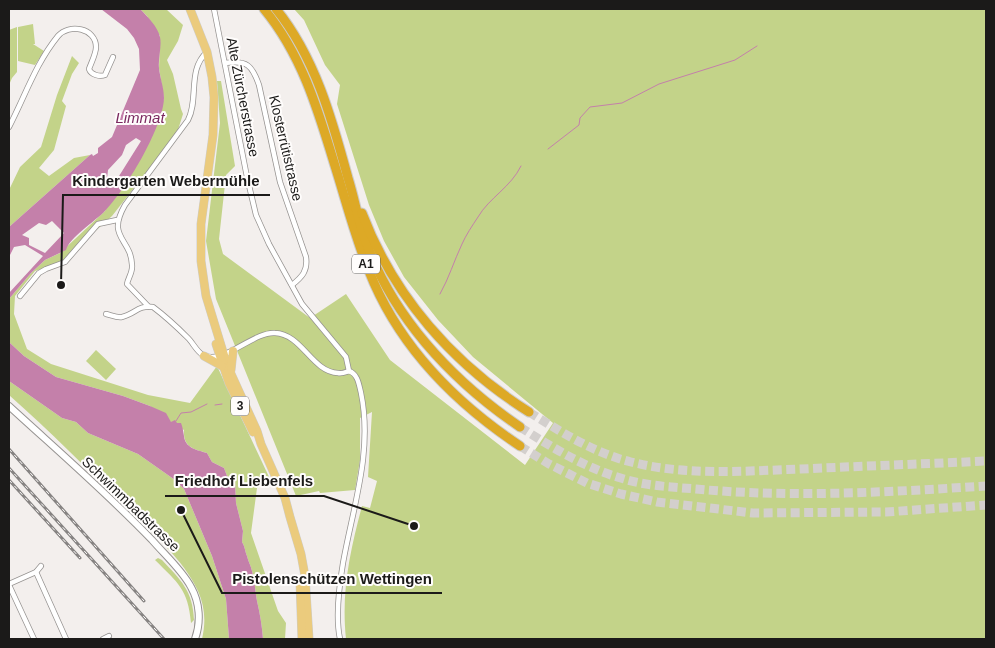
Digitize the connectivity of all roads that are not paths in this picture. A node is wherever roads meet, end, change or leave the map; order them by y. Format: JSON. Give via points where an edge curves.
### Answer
{"nodes":[{"id":1,"x":190,"y":9,"type":"edge"},
{"id":2,"x":214,"y":9,"type":"edge"},
{"id":3,"x":264,"y":9,"type":"edge"},
{"id":4,"x":276,"y":9,"type":"edge"},
{"id":5,"x":207,"y":52,"type":"junction"},
{"id":6,"x":113,"y":57,"type":"dead end"},
{"id":7,"x":225,"y":63,"type":"junction"},
{"id":8,"x":9,"y":127,"type":"edge"},
{"id":9,"x":349,"y":181,"type":"junction"},
{"id":10,"x":117,"y":220,"type":"junction"},
{"id":11,"x":292,"y":286,"type":"junction"},
{"id":12,"x":20,"y":296,"type":"dead end"},
{"id":13,"x":148,"y":306,"type":"junction"},
{"id":14,"x":106,"y":314,"type":"dead end"},
{"id":15,"x":233,"y":351,"type":"junction"},
{"id":16,"x":221,"y":355,"type":"junction"},
{"id":17,"x":204,"y":356,"type":"junction"},
{"id":18,"x":222,"y":366,"type":"junction"},
{"id":19,"x":349,"y":371,"type":"junction"},
{"id":20,"x":230,"y":372,"type":"junction"},
{"id":21,"x":9,"y":406,"type":"edge"},
{"id":22,"x":529,"y":412,"type":"tunnel mouth"},
{"id":23,"x":520,"y":427,"type":"tunnel mouth"},
{"id":24,"x":261,"y":444,"type":"junction"},
{"id":25,"x":520,"y":446,"type":"tunnel mouth"},
{"id":26,"x":297,"y":542,"type":"junction"},
{"id":27,"x":41,"y":566,"type":"dead end"},
{"id":28,"x":36,"y":572,"type":"junction"},
{"id":29,"x":9,"y":584,"type":"edge"},
{"id":30,"x":109,"y":636,"type":"dead end"},
{"id":31,"x":34,"y":639,"type":"edge"},
{"id":32,"x":66,"y":639,"type":"edge"},
{"id":33,"x":103,"y":639,"type":"edge"},
{"id":34,"x":195,"y":639,"type":"edge"},
{"id":35,"x":302,"y":639,"type":"edge"},
{"id":36,"x":309,"y":639,"type":"edge"},
{"id":37,"x":340,"y":639,"type":"edge"}],
"edges":[{"from":1,"to":5,"type":"main road","number":"3"},
{"from":2,"to":7,"type":"street","name":"Alte Zürcherstrasse"},
{"from":3,"to":25,"type":"highway","number":"A1","via":[[291,47],[309,85],[365,261],[390,314],[416,353],[440,380],[475,413]]},
{"from":4,"to":9,"type":"highway","number":"A1","via":[[315,76]]},
{"from":5,"to":10,"type":"street","via":[[198,62],[188,120]]},
{"from":5,"to":16,"type":"main road","number":"3","via":[[214,112],[200,241],[202,275]]},
{"from":6,"to":8,"type":"street","via":[[105,75],[93,74],[89,69],[96,49],[93,37],[76,28],[63,31],[36,68]]},
{"from":7,"to":11,"type":"street","name":"Alte Zürcherstrasse","via":[[256,215]]},
{"from":7,"to":11,"type":"street","name":"Klosterrütistrasse","via":[[239,62],[249,66],[259,85],[280,182],[306,257],[304,274]]},
{"from":9,"to":22,"type":"highway","number":"A1","via":[[380,254],[416,311],[468,366]]},
{"from":9,"to":23,"type":"highway","number":"A1","via":[[372,258],[402,312],[455,374]]},
{"from":10,"to":12,"type":"street","via":[[98,224],[65,262],[39,273]]},
{"from":10,"to":13,"type":"street","via":[[132,263],[127,284]]},
{"from":11,"to":19,"type":"street","name":"Alte Zürcherstrasse","via":[[311,316],[346,357]]},
{"from":13,"to":14,"type":"street","via":[[120,317]]},
{"from":13,"to":17,"type":"street","via":[[160,312],[187,336]]},
{"from":15,"to":16,"type":"street"},
{"from":15,"to":19,"type":"street","via":[[260,335],[280,333],[328,370],[336,373]]},
{"from":15,"to":20,"type":"main road"},
{"from":16,"to":17,"type":"street"},
{"from":16,"to":18,"type":"main road","number":"3"},
{"from":16,"to":20,"type":"main road","number":"3"},
{"from":17,"to":18,"type":"main road"},
{"from":18,"to":24,"type":"main road","number":"3"},
{"from":19,"to":37,"type":"street","name":"Alte Zürcherstrasse","via":[[356,376],[362,397],[364,450],[343,564],[339,600]]},
{"from":20,"to":24,"type":"main road","number":"3"},
{"from":21,"to":34,"type":"main road","name":"Schwimmbadstrasse","via":[[131,518],[186,579],[199,611]]},
{"from":24,"to":26,"type":"main road","number":"3","via":[[285,498]]},
{"from":26,"to":35,"type":"main road","number":"3"},
{"from":26,"to":36,"type":"main road","number":"3","via":[[305,576]]},
{"from":27,"to":28,"type":"street"},
{"from":28,"to":29,"type":"street"},
{"from":28,"to":32,"type":"street"},
{"from":29,"to":31,"type":"street"},
{"from":30,"to":33,"type":"street"}]}
